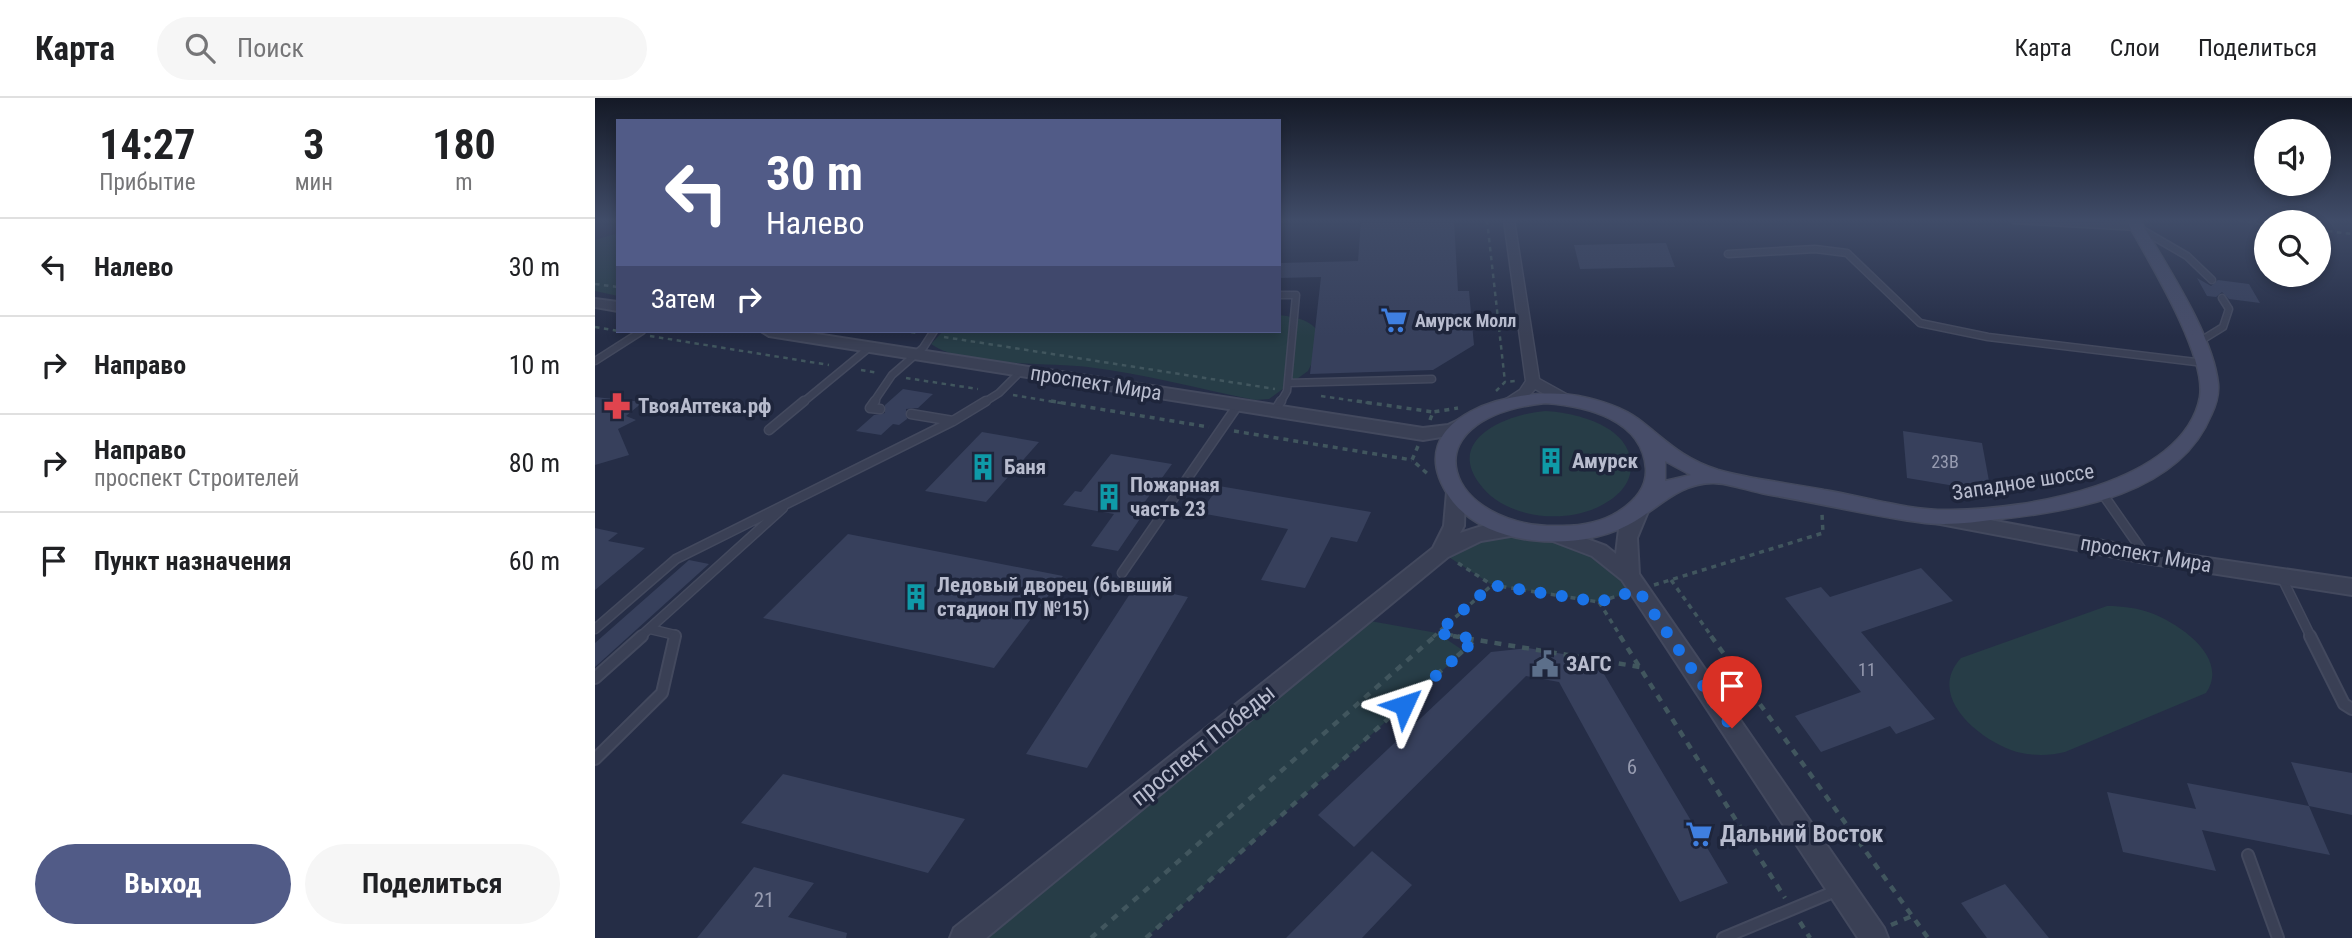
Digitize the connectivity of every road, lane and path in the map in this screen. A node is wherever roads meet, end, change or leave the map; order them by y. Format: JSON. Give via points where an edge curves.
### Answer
{"nodes":[{"id":1,"x":1491,"y":259,"type":"edge"},
{"id":2,"x":1515,"y":259,"type":"edge"},
{"id":3,"x":1853,"y":259,"type":"edge"},
{"id":4,"x":2153,"y":259,"type":"edge"},
{"id":5,"x":2190,"y":259,"type":"edge"},
{"id":6,"x":2212,"y":280,"type":"dead end"},
{"id":7,"x":595,"y":284,"type":"edge"},
{"id":8,"x":616,"y":287,"type":"edge"},
{"id":9,"x":1281,"y":295,"type":"edge"},
{"id":10,"x":2222,"y":298,"type":"dead end"},
{"id":11,"x":595,"y":303,"type":"edge"},
{"id":12,"x":616,"y":307,"type":"edge"},
{"id":13,"x":639,"y":333,"type":"edge"},
{"id":14,"x":782,"y":333,"type":"edge"},
{"id":15,"x":933,"y":333,"type":"edge"},
{"id":16,"x":2197,"y":344,"type":"junction"},
{"id":17,"x":870,"y":347,"type":"junction"},
{"id":18,"x":916,"y":354,"type":"junction"},
{"id":19,"x":595,"y":361,"type":"edge"},
{"id":20,"x":2204,"y":363,"type":"junction"},
{"id":21,"x":1021,"y":371,"type":"junction"},
{"id":22,"x":1432,"y":379,"type":"dead end"},
{"id":23,"x":1533,"y":381,"type":"junction"},
{"id":24,"x":1505,"y":382,"type":"dead end"},
{"id":25,"x":1287,"y":387,"type":"junction"},
{"id":26,"x":1563,"y":398,"type":"junction"},
{"id":27,"x":1510,"y":401,"type":"junction"},
{"id":28,"x":1238,"y":405,"type":"junction"},
{"id":29,"x":880,"y":409,"type":"dead end"},
{"id":30,"x":1275,"y":411,"type":"junction"},
{"id":31,"x":1433,"y":412,"type":"dead end"},
{"id":32,"x":911,"y":414,"type":"dead end"},
{"id":33,"x":953,"y":421,"type":"junction"},
{"id":34,"x":1467,"y":421,"type":"junction"},
{"id":35,"x":769,"y":430,"type":"dead end"},
{"id":36,"x":1639,"y":431,"type":"junction"},
{"id":37,"x":1423,"y":434,"type":"junction"},
{"id":38,"x":1446,"y":454,"type":"junction"},
{"id":39,"x":1710,"y":477,"type":"junction"},
{"id":40,"x":1456,"y":492,"type":"junction"},
{"id":41,"x":2102,"y":493,"type":"junction"},
{"id":42,"x":791,"y":502,"type":"junction"},
{"id":43,"x":1643,"y":504,"type":"junction"},
{"id":44,"x":1941,"y":518,"type":"junction"},
{"id":45,"x":1515,"y":529,"type":"junction"},
{"id":46,"x":1823,"y":533,"type":"dead end"},
{"id":47,"x":1557,"y":535,"type":"junction"},
{"id":48,"x":1441,"y":552,"type":"junction"},
{"id":49,"x":2146,"y":556,"type":"junction"},
{"id":50,"x":1122,"y":573,"type":"dead end"},
{"id":51,"x":1475,"y":574,"type":"dead end"},
{"id":52,"x":2281,"y":576,"type":"junction"},
{"id":53,"x":1633,"y":582,"type":"junction"},
{"id":54,"x":1492,"y":585,"type":"junction"},
{"id":55,"x":2352,"y":587,"type":"edge"},
{"id":56,"x":1599,"y":602,"type":"junction"},
{"id":57,"x":595,"y":629,"type":"edge"},
{"id":58,"x":650,"y":629,"type":"junction"},
{"id":59,"x":1437,"y":633,"type":"junction"},
{"id":60,"x":1476,"y":639,"type":"junction"},
{"id":61,"x":1640,"y":667,"type":"junction"},
{"id":62,"x":595,"y":678,"type":"edge"},
{"id":63,"x":2352,"y":709,"type":"edge"},
{"id":64,"x":595,"y":759,"type":"edge"},
{"id":65,"x":2248,"y":855,"type":"dead end"},
{"id":66,"x":1841,"y":889,"type":"junction"},
{"id":67,"x":1792,"y":909,"type":"junction"},
{"id":68,"x":964,"y":938,"type":"edge"},
{"id":69,"x":1091,"y":938,"type":"edge"},
{"id":70,"x":1146,"y":938,"type":"edge"},
{"id":71,"x":1723,"y":938,"type":"edge"},
{"id":72,"x":1810,"y":938,"type":"edge"},
{"id":73,"x":1874,"y":938,"type":"edge"},
{"id":74,"x":1928,"y":938,"type":"edge"},
{"id":75,"x":2278,"y":938,"type":"edge"}],
"edges":[{"from":1,"to":24,"type":"path"},
{"from":2,"to":23,"type":"street"},
{"from":3,"to":20,"type":"lane","via":[[1920,323],[1988,337]]},
{"from":4,"to":16,"type":"main road","name":"Западное шоссе"},
{"from":5,"to":6,"type":"lane"},
{"from":7,"to":8,"type":"path"},
{"from":9,"to":25,"type":"lane","via":[[1296,295]]},
{"from":10,"to":16,"type":"lane","via":[[2228,309],[2223,327]]},
{"from":11,"to":12,"type":"street"},
{"from":13,"to":19,"type":"lane"},
{"from":14,"to":17,"type":"street","name":"проспект Мира"},
{"from":15,"to":18,"type":"lane"},
{"from":15,"to":25,"type":"path"},
{"from":16,"to":20,"type":"main road","name":"Западное шоссе"},
{"from":17,"to":18,"type":"street","name":"проспект Мира"},
{"from":17,"to":35,"type":"lane"},
{"from":18,"to":21,"type":"street","name":"проспект Мира"},
{"from":18,"to":29,"type":"lane","via":[[891,375],[870,408]]},
{"from":20,"to":41,"type":"main road","name":"Западное шоссе","via":[[2210,397],[2192,438],[2146,475]]},
{"from":21,"to":28,"type":"street","name":"проспект Мира"},
{"from":21,"to":33,"type":"lane","via":[[999,393]]},
{"from":22,"to":25,"type":"lane"},
{"from":23,"to":26,"type":"street"},
{"from":23,"to":27,"type":"street","via":[[1525,393]]},
{"from":25,"to":30,"type":"lane"},
{"from":25,"to":31,"type":"path"},
{"from":26,"to":27,"type":"main road"},
{"from":26,"to":36,"type":"main road","via":[[1598,405]]},
{"from":27,"to":34,"type":"main road"},
{"from":28,"to":30,"type":"street","name":"проспект Мира"},
{"from":28,"to":50,"type":"lane"},
{"from":30,"to":37,"type":"street","name":"проспект Мира"},
{"from":32,"to":33,"type":"lane"},
{"from":33,"to":42,"type":"lane"},
{"from":34,"to":37,"type":"street","via":[[1453,430]]},
{"from":34,"to":38,"type":"main road"},
{"from":36,"to":39,"type":"main road","via":[[1672,458]]},
{"from":36,"to":43,"type":"main road","via":[[1657,467]]},
{"from":37,"to":38,"type":"street","via":[[1441,443]]},
{"from":38,"to":40,"type":"main road","via":[[1449,480]]},
{"from":39,"to":43,"type":"main road","via":[[1671,486]]},
{"from":39,"to":44,"type":"main road","name":"Западное шоссе"},
{"from":40,"to":45,"type":"main road","via":[[1480,514]]},
{"from":40,"to":48,"type":"street","via":[[1454,526]]},
{"from":41,"to":44,"type":"main road","name":"Западное шоссе","via":[[2009,512]]},
{"from":41,"to":49,"type":"lane"},
{"from":42,"to":57,"type":"lane","via":[[676,559]]},
{"from":42,"to":58,"type":"lane"},
{"from":43,"to":47,"type":"main road","via":[[1597,530]]},
{"from":43,"to":53,"type":"street","via":[[1626,539]]},
{"from":44,"to":49,"type":"street","name":"проспект Мира"},
{"from":45,"to":47,"type":"main road"},
{"from":45,"to":48,"type":"street","name":"проспект Победы","via":[[1478,533]]},
{"from":46,"to":74,"type":"path","via":[[1671,580]]},
{"from":47,"to":53,"type":"street","via":[[1599,551]]},
{"from":48,"to":68,"type":"street","name":"проспект Победы"},
{"from":49,"to":52,"type":"street","name":"проспект Мира"},
{"from":51,"to":54,"type":"path"},
{"from":52,"to":55,"type":"street","name":"проспект Мира"},
{"from":52,"to":63,"type":"lane","via":[[2344,704]]},
{"from":53,"to":56,"type":"path"},
{"from":53,"to":66,"type":"street"},
{"from":54,"to":56,"type":"path"},
{"from":54,"to":59,"type":"path"},
{"from":56,"to":61,"type":"path"},
{"from":58,"to":62,"type":"lane"},
{"from":58,"to":64,"type":"lane","via":[[675,635],[662,693]]},
{"from":59,"to":60,"type":"path"},
{"from":59,"to":69,"type":"path"},
{"from":60,"to":61,"type":"path"},
{"from":60,"to":70,"type":"path"},
{"from":61,"to":67,"type":"path"},
{"from":65,"to":75,"type":"lane"},
{"from":66,"to":67,"type":"lane"},
{"from":66,"to":73,"type":"street"},
{"from":67,"to":71,"type":"lane"},
{"from":67,"to":72,"type":"path"}]}
